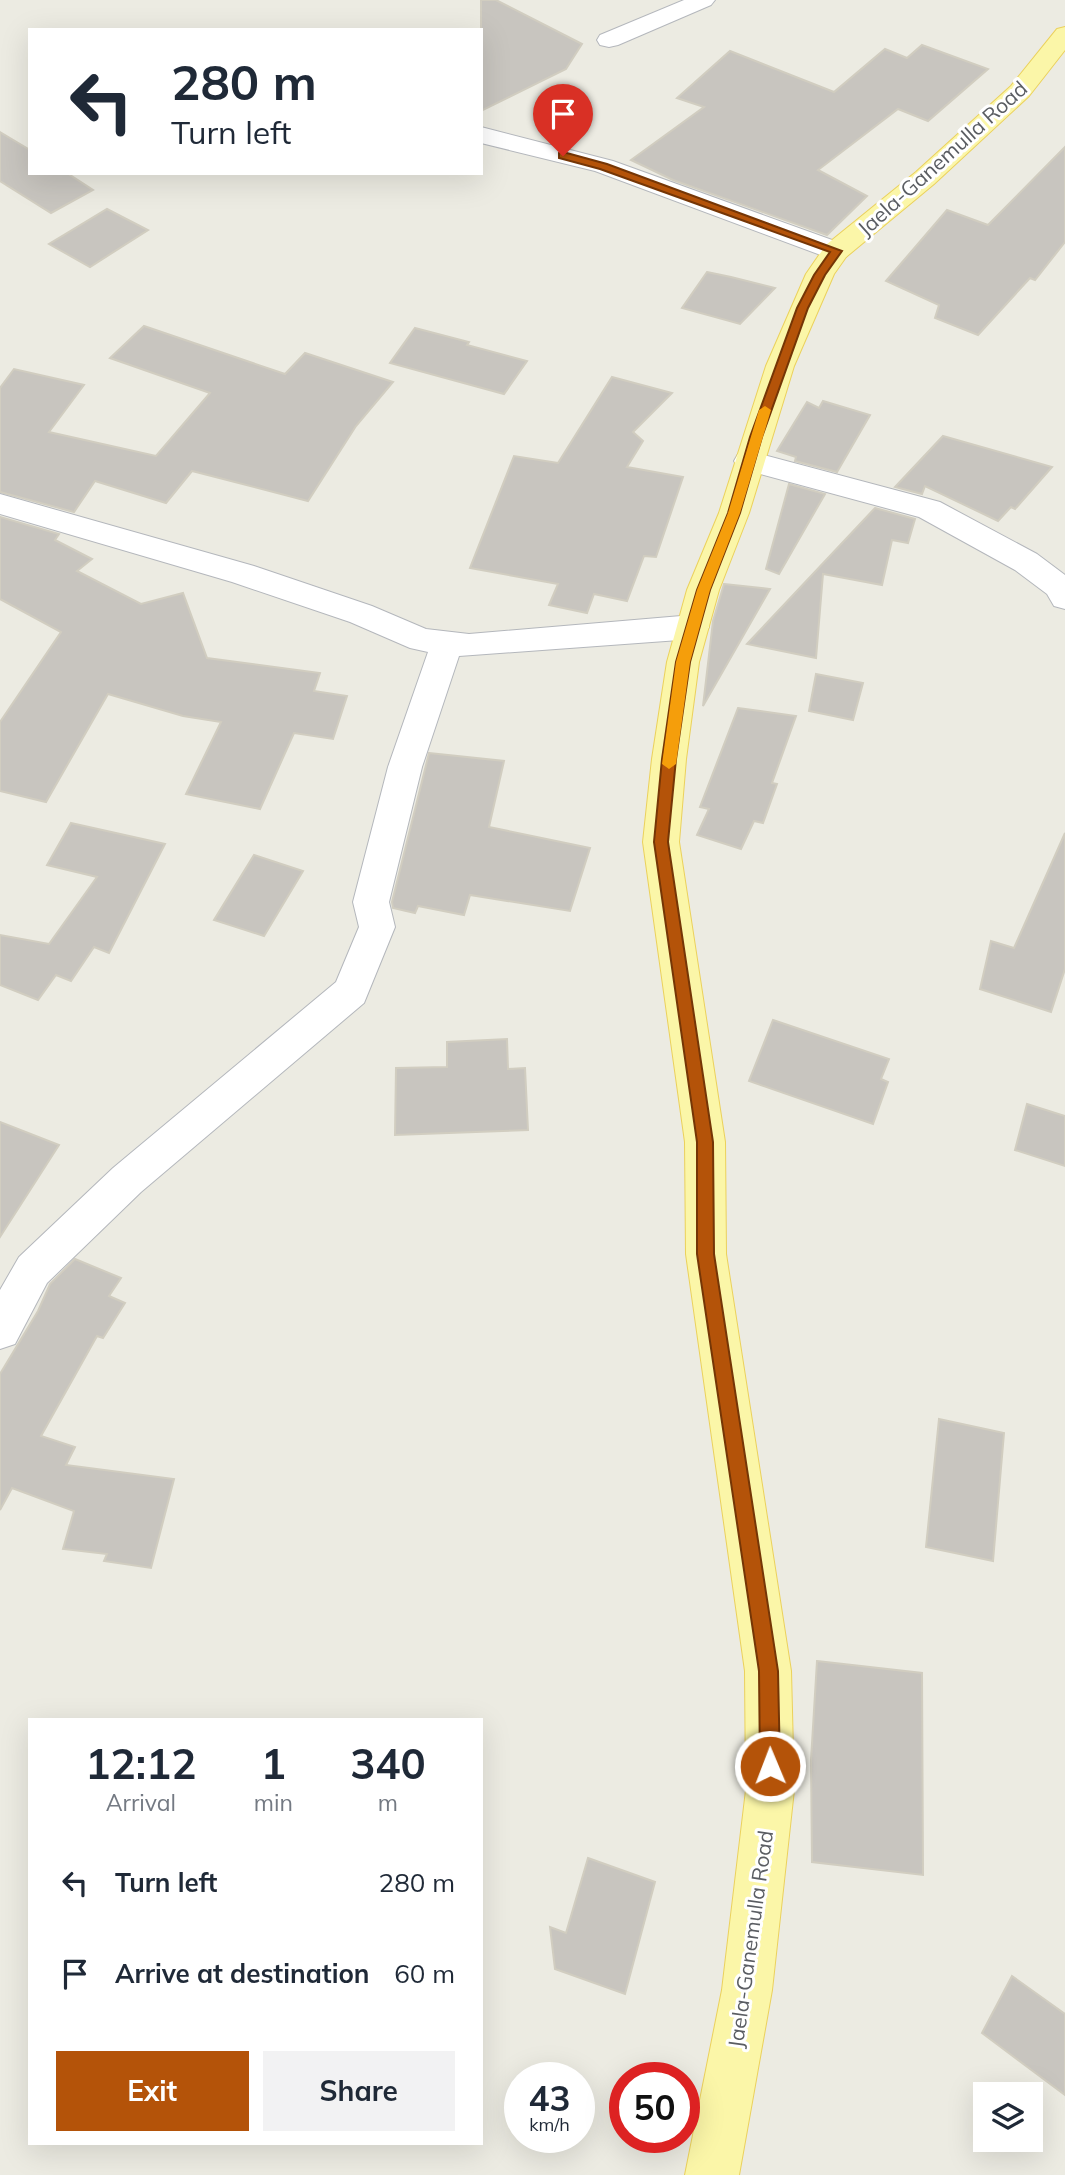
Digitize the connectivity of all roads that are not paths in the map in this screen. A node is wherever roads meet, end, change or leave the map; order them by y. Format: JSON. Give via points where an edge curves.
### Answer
{"nodes":[{"id":1,"x":703,"y":0,"type":"edge"},
{"id":2,"x":1065,"y":34,"type":"edge"},
{"id":3,"x":609,"y":40,"type":"dead end"},
{"id":4,"x":483,"y":136,"type":"edge"},
{"id":5,"x":836,"y":251,"type":"junction"},
{"id":6,"x":749,"y":461,"type":"junction"},
{"id":7,"x":0,"y":504,"type":"edge"},
{"id":8,"x":1065,"y":598,"type":"edge"},
{"id":9,"x":693,"y":627,"type":"junction"},
{"id":10,"x":447,"y":643,"type":"junction"},
{"id":11,"x":0,"y":1329,"type":"edge"},
{"id":12,"x":712,"y":2175,"type":"edge"}],
"edges":[{"from":1,"to":3,"type":"street"},
{"from":2,"to":5,"type":"main road","name":"Jaela-Ganemulla Road","via":[[1020,91]]},
{"from":4,"to":5,"type":"street","via":[[604,166]]},
{"from":5,"to":6,"type":"main road","name":"Jaela-Ganemulla Road","via":[[803,308]]},
{"from":6,"to":8,"type":"street","via":[[929,509],[1026,562],[1059,586]]},
{"from":6,"to":9,"type":"main road","name":"Jaela-Ganemulla Road"},
{"from":7,"to":10,"type":"street","via":[[243,574],[361,614],[421,640]]},
{"from":9,"to":10,"type":"street","via":[[469,646]]},
{"from":9,"to":12,"type":"main road","name":"Jaela-Ganemulla Road","via":[[683,662],[661,842],[705,1142],[706,1254],[768,1671],[770,1790],[747,1990]]},
{"from":10,"to":11,"type":"street","via":[[405,767],[372,902],[377,927],[351,992],[127,1180],[33,1269]]}]}
